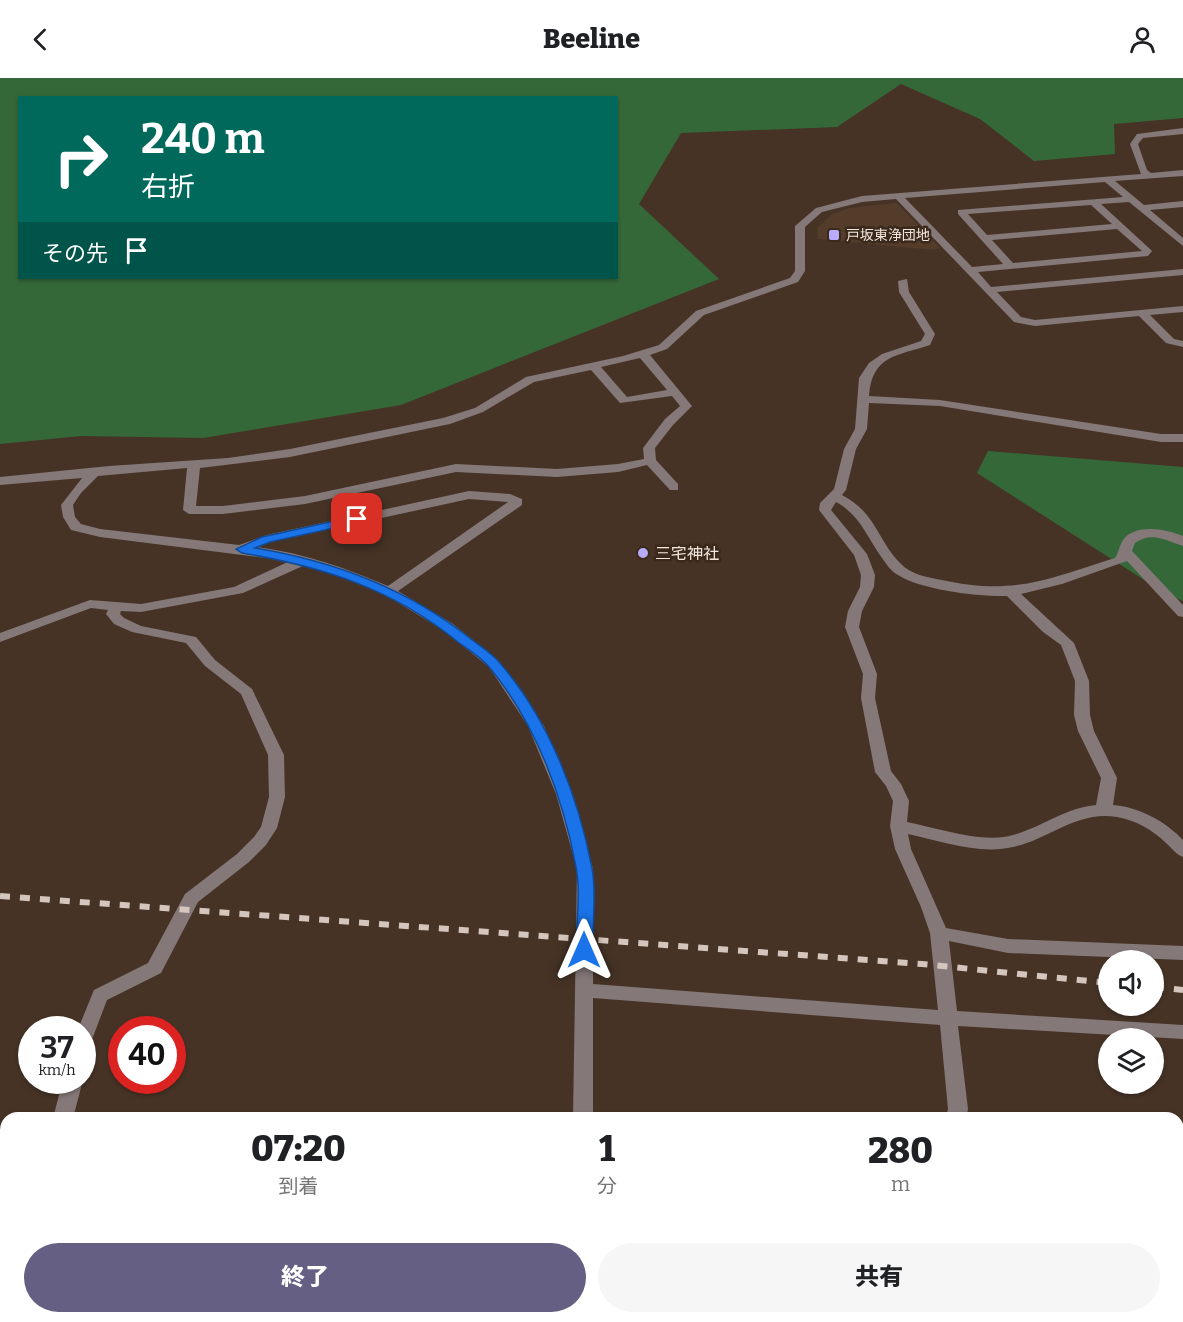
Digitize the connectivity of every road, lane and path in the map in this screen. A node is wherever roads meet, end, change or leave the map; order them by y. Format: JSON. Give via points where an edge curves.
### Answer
{"nodes":[{"id":1,"x":1183,"y":130,"type":"edge"},
{"id":2,"x":1183,"y":173,"type":"edge"},
{"id":3,"x":1148,"y":176,"type":"junction"},
{"id":4,"x":1107,"y":179,"type":"junction"},
{"id":5,"x":898,"y":196,"type":"junction"},
{"id":6,"x":1130,"y":199,"type":"junction"},
{"id":7,"x":1093,"y":202,"type":"junction"},
{"id":8,"x":1183,"y":204,"type":"edge"},
{"id":9,"x":1142,"y":208,"type":"junction"},
{"id":10,"x":1120,"y":226,"type":"junction"},
{"id":11,"x":984,"y":238,"type":"junction"},
{"id":12,"x":1181,"y":239,"type":"edge"},
{"id":13,"x":1011,"y":267,"type":"junction"},
{"id":14,"x":970,"y":270,"type":"junction"},
{"id":15,"x":1183,"y":272,"type":"edge"},
{"id":16,"x":903,"y":282,"type":"dead end"},
{"id":17,"x":988,"y":290,"type":"junction"},
{"id":18,"x":1183,"y":309,"type":"edge"},
{"id":19,"x":1142,"y":313,"type":"junction"},
{"id":20,"x":1183,"y":344,"type":"edge"},
{"id":21,"x":643,"y":354,"type":"junction"},
{"id":22,"x":593,"y":365,"type":"junction"},
{"id":23,"x":676,"y":392,"type":"junction"},
{"id":24,"x":862,"y":399,"type":"junction"},
{"id":25,"x":1183,"y":438,"type":"edge"},
{"id":26,"x":650,"y":461,"type":"junction"},
{"id":27,"x":194,"y":464,"type":"junction"},
{"id":28,"x":94,"y":473,"type":"junction"},
{"id":29,"x":0,"y":481,"type":"edge"},
{"id":30,"x":674,"y":487,"type":"dead end"},
{"id":31,"x":835,"y":496,"type":"junction"},
{"id":32,"x":1183,"y":542,"type":"edge"},
{"id":33,"x":242,"y":549,"type":"junction"},
{"id":34,"x":1125,"y":551,"type":"junction"},
{"id":35,"x":304,"y":560,"type":"junction"},
{"id":36,"x":389,"y":591,"type":"junction"},
{"id":37,"x":1010,"y":591,"type":"junction"},
{"id":38,"x":116,"y":606,"type":"junction"},
{"id":39,"x":1183,"y":613,"type":"edge"},
{"id":40,"x":0,"y":638,"type":"edge"},
{"id":41,"x":1104,"y":808,"type":"junction"},
{"id":42,"x":898,"y":826,"type":"junction"},
{"id":43,"x":1183,"y":851,"type":"edge"},
{"id":44,"x":939,"y":933,"type":"junction"},
{"id":45,"x":1183,"y":953,"type":"edge"},
{"id":46,"x":584,"y":990,"type":"junction"},
{"id":47,"x":92,"y":1016,"type":"edge"},
{"id":48,"x":949,"y":1017,"type":"junction"},
{"id":49,"x":1183,"y":1032,"type":"edge"},
{"id":50,"x":69,"y":1094,"type":"edge"},
{"id":51,"x":65,"y":1112,"type":"edge"},
{"id":52,"x":583,"y":1112,"type":"edge"},
{"id":53,"x":957,"y":1112,"type":"edge"}],
"edges":[{"from":1,"to":3,"type":"street","via":[[1140,136],[1134,144]]},
{"from":2,"to":3,"type":"street"},
{"from":3,"to":4,"type":"street"},
{"from":4,"to":5,"type":"street"},
{"from":4,"to":6,"type":"street"},
{"from":5,"to":14,"type":"street"},
{"from":5,"to":21,"type":"street","via":[[835,204],[808,217],[800,226],[800,271],[794,280],[700,313],[663,347]]},
{"from":6,"to":7,"type":"street"},
{"from":6,"to":9,"type":"street"},
{"from":7,"to":10,"type":"street"},
{"from":7,"to":11,"type":"street","via":[[961,212]]},
{"from":8,"to":9,"type":"street"},
{"from":9,"to":12,"type":"street"},
{"from":10,"to":11,"type":"street"},
{"from":10,"to":13,"type":"street","via":[[1147,251],[1145,254]]},
{"from":11,"to":13,"type":"street"},
{"from":13,"to":14,"type":"street"},
{"from":14,"to":17,"type":"street"},
{"from":15,"to":17,"type":"street"},
{"from":16,"to":24,"type":"street","via":[[904,292],[930,334],[926,343],[886,356],[873,365],[864,378]]},
{"from":17,"to":19,"type":"street","via":[[1018,320],[1035,323]]},
{"from":18,"to":19,"type":"street"},
{"from":19,"to":20,"type":"street","via":[[1170,341]]},
{"from":21,"to":22,"type":"street"},
{"from":21,"to":23,"type":"street"},
{"from":22,"to":23,"type":"street","via":[[624,401]]},
{"from":22,"to":27,"type":"street","via":[[530,379],[479,410],[446,422],[290,453]]},
{"from":23,"to":26,"type":"street","via":[[686,406],[649,448]]},
{"from":24,"to":25,"type":"street","via":[[940,404],[1161,438]]},
{"from":24,"to":31,"type":"street","via":[[861,429],[850,449],[845,476]]},
{"from":26,"to":27,"type":"street","via":[[557,473],[456,468],[305,500],[189,510]]},
{"from":26,"to":30,"type":"street"},
{"from":27,"to":28,"type":"street"},
{"from":28,"to":29,"type":"street"},
{"from":28,"to":33,"type":"street","via":[[67,505],[76,527]]},
{"from":31,"to":37,"type":"street","via":[[867,517],[897,568],[912,577],[966,589]]},
{"from":31,"to":42,"type":"street","via":[[825,510],[860,554],[868,575],[852,627],[870,674],[868,698],[883,772],[901,801]]},
{"from":32,"to":34,"type":"street","via":[[1165,532],[1129,540]]},
{"from":33,"to":35,"type":"street"},
{"from":33,"to":36,"type":"street","via":[[267,539],[469,495],[518,502]]},
{"from":34,"to":37,"type":"street","via":[[1120,561]]},
{"from":34,"to":39,"type":"street"},
{"from":35,"to":36,"type":"street"},
{"from":35,"to":38,"type":"street","via":[[238,590],[141,608]]},
{"from":36,"to":46,"type":"street","via":[[448,627],[494,664],[536,726],[564,794],[585,869]]},
{"from":37,"to":41,"type":"street","via":[[1067,643],[1082,681],[1086,731],[1109,778]]},
{"from":38,"to":40,"type":"street","via":[[90,604]]},
{"from":38,"to":47,"type":"street","via":[[112,614],[118,621],[136,629],[191,640],[215,668],[247,692],[276,755],[277,796],[260,841],[191,898],[154,968],[100,995]]},
{"from":41,"to":42,"type":"street","via":[[1073,815],[1010,842],[974,840]]},
{"from":41,"to":43,"type":"street","via":[[1144,818],[1170,835]]},
{"from":42,"to":44,"type":"street","via":[[903,849]]},
{"from":44,"to":45,"type":"street","via":[[1008,946]]},
{"from":44,"to":48,"type":"street"},
{"from":46,"to":48,"type":"street"},
{"from":46,"to":52,"type":"street"},
{"from":48,"to":49,"type":"street"},
{"from":48,"to":53,"type":"street"},
{"from":50,"to":51,"type":"street"}]}
